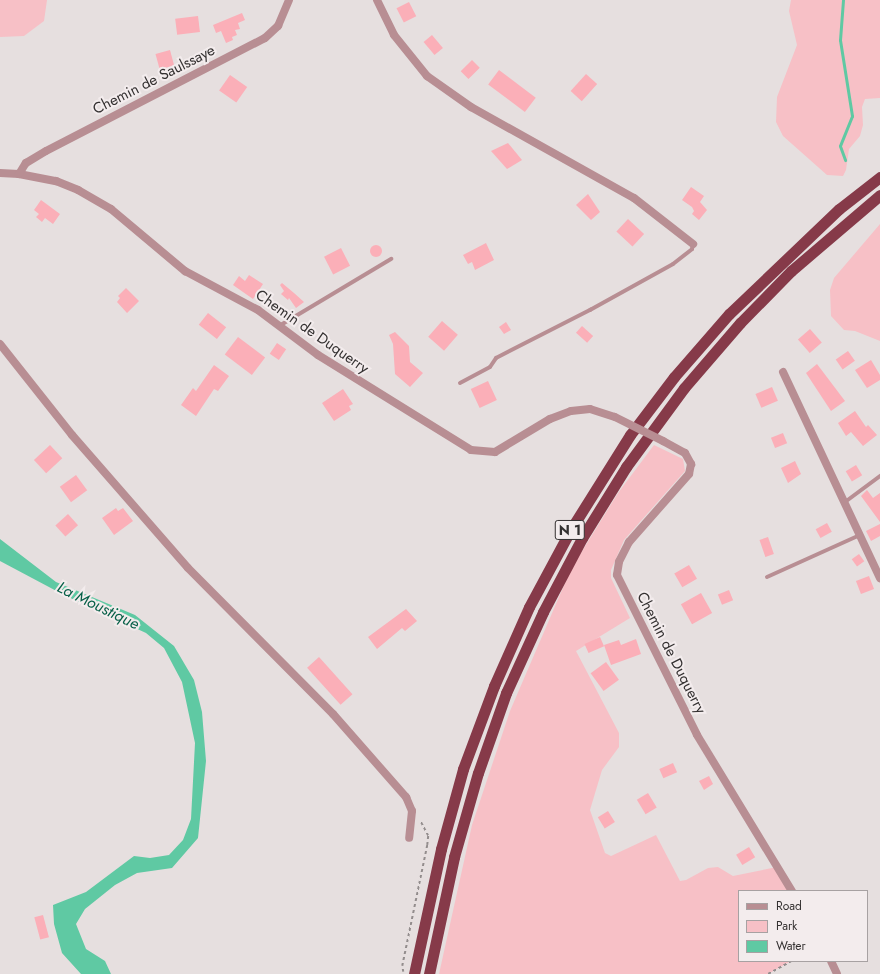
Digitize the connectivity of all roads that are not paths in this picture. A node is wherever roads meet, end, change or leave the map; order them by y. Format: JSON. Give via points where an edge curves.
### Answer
{"nodes":[{"id":1,"x":289,"y":0,"type":"edge"},
{"id":2,"x":377,"y":0,"type":"edge"},
{"id":3,"x":0,"y":173,"type":"edge"},
{"id":4,"x":19,"y":174,"type":"junction"},
{"id":5,"x":880,"y":177,"type":"edge"},
{"id":6,"x":880,"y":195,"type":"edge"},
{"id":7,"x":694,"y":244,"type":"joint"},
{"id":8,"x":390,"y":258,"type":"dead end"},
{"id":9,"x":279,"y":326,"type":"junction"},
{"id":10,"x":0,"y":344,"type":"edge"},
{"id":11,"x":783,"y":372,"type":"dead end"},
{"id":12,"x":460,"y":383,"type":"dead end"},
{"id":13,"x":880,"y":476,"type":"edge"},
{"id":14,"x":844,"y":503,"type":"junction"},
{"id":15,"x":860,"y":535,"type":"junction"},
{"id":16,"x":767,"y":577,"type":"dead end"},
{"id":17,"x":880,"y":578,"type":"edge"},
{"id":18,"x":409,"y":838,"type":"dead end"},
{"id":19,"x":791,"y":890,"type":"edge"},
{"id":20,"x":831,"y":962,"type":"edge"},
{"id":21,"x":414,"y":974,"type":"edge"},
{"id":22,"x":429,"y":974,"type":"edge"},
{"id":23,"x":837,"y":974,"type":"edge"}],
"edges":[{"from":1,"to":4,"type":"street","name":"Chemin de Saulssaye","via":[[278,26],[265,38],[46,151],[26,163]]},
{"from":2,"to":7,"type":"street","via":[[394,35],[427,76],[472,107],[634,198]]},
{"from":3,"to":4,"type":"street","name":"Chemin de Duquerry"},
{"from":4,"to":9,"type":"street","name":"Chemin de Duquerry","via":[[56,181],[111,209],[185,271],[239,299]]},
{"from":5,"to":21,"type":"highway","number":"N 1","via":[[839,209],[729,314],[674,377],[630,435],[571,529],[529,607],[494,686],[463,770],[441,849]]},
{"from":6,"to":22,"type":"highway","number":"N 1","via":[[791,271],[740,323],[675,400],[626,467],[582,538],[542,612],[498,715],[454,857]]},
{"from":7,"to":12,"type":"lane","via":[[692,250],[673,264],[584,314],[496,358],[490,368]]},
{"from":8,"to":9,"type":"lane"},
{"from":9,"to":19,"type":"street","name":"Chemin de Duquerry","bridge":true,"via":[[318,355],[450,439],[478,453],[505,448],[561,414],[590,410],[615,417],[685,453],[691,464],[689,474],[629,542],[619,562],[617,575],[697,735]]},
{"from":10,"to":18,"type":"street","via":[[72,435],[188,568],[333,714],[406,797],[412,810]]},
{"from":11,"to":14,"type":"street"},
{"from":13,"to":14,"type":"lane"},
{"from":14,"to":15,"type":"street"},
{"from":15,"to":16,"type":"lane"},
{"from":15,"to":17,"type":"street"},
{"from":20,"to":23,"type":"street"}]}
